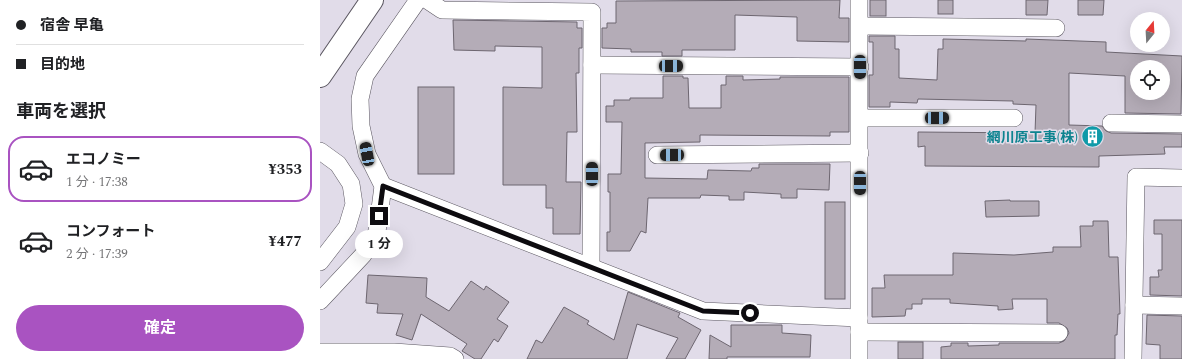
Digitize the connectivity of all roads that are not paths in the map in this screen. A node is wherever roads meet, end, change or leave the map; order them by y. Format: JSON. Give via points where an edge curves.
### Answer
{"nodes":[{"id":1,"x":372,"y":0,"type":"edge"},
{"id":2,"x":418,"y":0,"type":"edge"},
{"id":3,"x":427,"y":0,"type":"edge"},
{"id":4,"x":859,"y":0,"type":"edge"},
{"id":5,"x":860,"y":26,"type":"junction"},
{"id":6,"x":1056,"y":28,"type":"dead end"},
{"id":7,"x":592,"y":65,"type":"junction"},
{"id":8,"x":860,"y":67,"type":"junction"},
{"id":9,"x":320,"y":76,"type":"edge"},
{"id":10,"x":860,"y":118,"type":"junction"},
{"id":11,"x":1014,"y":118,"type":"dead end"},
{"id":12,"x":1111,"y":123,"type":"dead end"},
{"id":13,"x":1182,"y":124,"type":"edge"},
{"id":14,"x":320,"y":150,"type":"edge"},
{"id":15,"x":860,"y":153,"type":"junction"},
{"id":16,"x":657,"y":155,"type":"dead end"},
{"id":17,"x":1182,"y":178,"type":"edge"},
{"id":18,"x":383,"y":186,"type":"junction"},
{"id":19,"x":320,"y":262,"type":"edge"},
{"id":20,"x":591,"y":267,"type":"junction"},
{"id":21,"x":320,"y":301,"type":"edge"},
{"id":22,"x":1134,"y":305,"type":"junction"},
{"id":23,"x":1182,"y":306,"type":"edge"},
{"id":24,"x":859,"y":325,"type":"junction"},
{"id":25,"x":1058,"y":333,"type":"dead end"},
{"id":26,"x":320,"y":352,"type":"edge"},
{"id":27,"x":455,"y":359,"type":"edge"},
{"id":28,"x":859,"y":359,"type":"edge"},
{"id":29,"x":1133,"y":359,"type":"edge"}],
"edges":[{"from":1,"to":9,"type":"highway"},
{"from":2,"to":18,"type":"street","via":[[365,76],[360,99],[361,126],[367,154]]},
{"from":3,"to":7,"type":"street","via":[[442,10],[592,12]]},
{"from":4,"to":5,"type":"street"},
{"from":5,"to":6,"type":"street"},
{"from":5,"to":8,"type":"street"},
{"from":7,"to":8,"type":"street"},
{"from":7,"to":20,"type":"street"},
{"from":8,"to":10,"type":"street"},
{"from":10,"to":11,"type":"street"},
{"from":10,"to":15,"type":"street"},
{"from":12,"to":13,"type":"street"},
{"from":14,"to":19,"type":"street","via":[[338,164],[351,184],[354,204],[347,227]]},
{"from":15,"to":16,"type":"street"},
{"from":15,"to":24,"type":"street"},
{"from":17,"to":22,"type":"street","via":[[1136,177]]},
{"from":18,"to":20,"type":"street"},
{"from":18,"to":21,"type":"street","via":[[377,232],[363,255]]},
{"from":20,"to":24,"type":"street","via":[[703,311]]},
{"from":22,"to":23,"type":"street"},
{"from":22,"to":29,"type":"street"},
{"from":24,"to":25,"type":"street"},
{"from":24,"to":28,"type":"street"},
{"from":26,"to":27,"type":"street","via":[[394,352],[450,356]]}]}
